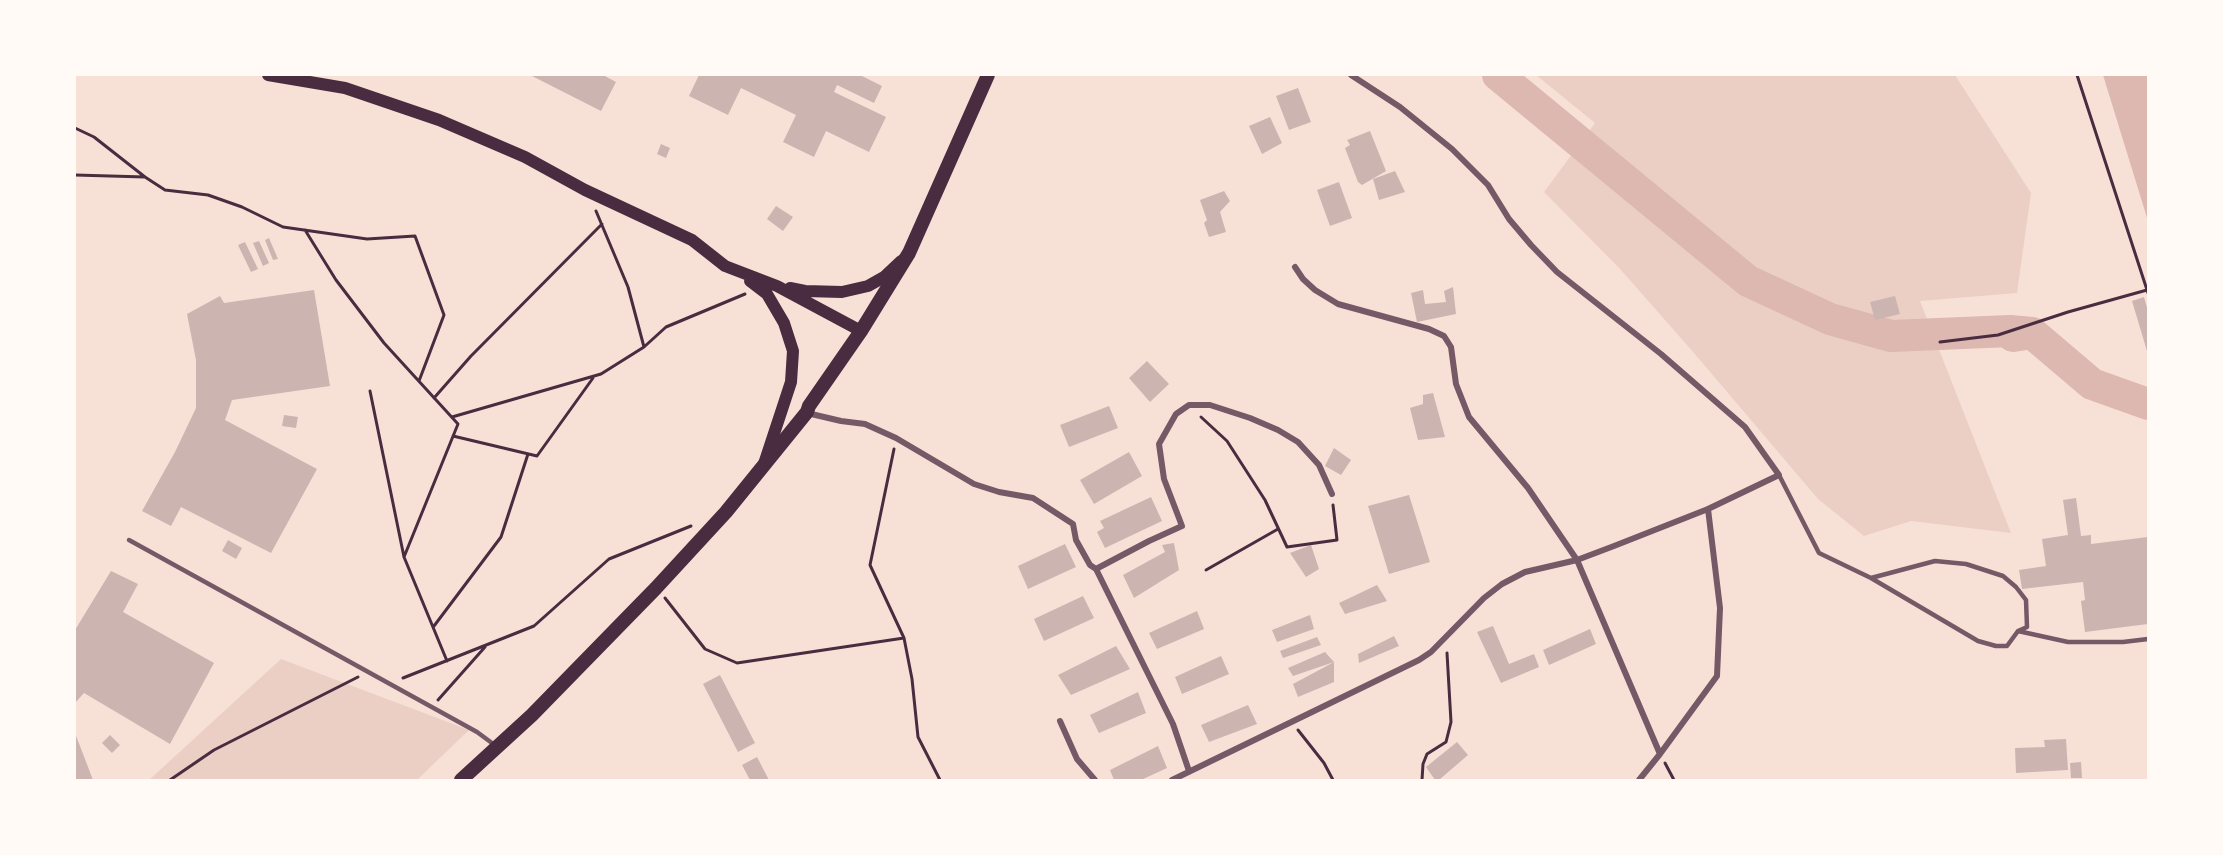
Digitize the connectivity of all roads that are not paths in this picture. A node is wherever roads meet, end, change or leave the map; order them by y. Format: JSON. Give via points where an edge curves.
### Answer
{"nodes":[{"id":1,"x":268,"y":75,"type":"edge"},
{"id":2,"x":988,"y":75,"type":"edge"},
{"id":3,"x":1351,"y":75,"type":"edge"},
{"id":4,"x":303,"y":78,"type":"edge"},
{"id":5,"x":909,"y":253,"type":"junction"},
{"id":6,"x":726,"y":266,"type":"junction"},
{"id":7,"x":1295,"y":267,"type":"dead end"},
{"id":8,"x":777,"y":286,"type":"junction"},
{"id":9,"x":861,"y":331,"type":"junction"},
{"id":10,"x":807,"y":412,"type":"junction"},
{"id":11,"x":763,"y":465,"type":"junction"},
{"id":12,"x":1779,"y":474,"type":"junction"},
{"id":13,"x":1332,"y":494,"type":"road end"},
{"id":14,"x":1708,"y":509,"type":"junction"},
{"id":15,"x":129,"y":540,"type":"dead end"},
{"id":16,"x":1577,"y":560,"type":"junction"},
{"id":17,"x":1096,"y":569,"type":"junction"},
{"id":18,"x":1871,"y":578,"type":"junction"},
{"id":19,"x":2018,"y":631,"type":"junction"},
{"id":20,"x":2148,"y":639,"type":"edge"},
{"id":21,"x":1060,"y":721,"type":"dead end"},
{"id":22,"x":496,"y":746,"type":"junction"},
{"id":23,"x":1660,"y":754,"type":"junction"},
{"id":24,"x":1189,"y":771,"type":"junction"},
{"id":25,"x":461,"y":780,"type":"edge"},
{"id":26,"x":1095,"y":780,"type":"edge"},
{"id":27,"x":1172,"y":780,"type":"edge"},
{"id":28,"x":1639,"y":780,"type":"edge"}],
"edges":[{"from":1,"to":4,"type":"main road"},
{"from":2,"to":5,"type":"main road"},
{"from":3,"to":12,"type":"street","via":[[1401,107],[1452,149],[1488,185],[1509,219],[1557,272],[1661,354],[1745,428]]},
{"from":4,"to":6,"type":"main road","via":[[439,120],[525,157],[692,240]]},
{"from":5,"to":8,"type":"main road","via":[[884,277],[868,286],[829,292]]},
{"from":5,"to":9,"type":"main road"},
{"from":6,"to":8,"type":"main road"},
{"from":6,"to":11,"type":"main road","via":[[767,294],[784,323],[793,351],[791,382]]},
{"from":7,"to":16,"type":"street","via":[[1315,290],[1338,304],[1444,336],[1451,347],[1456,384],[1469,417],[1528,488]]},
{"from":8,"to":9,"type":"main road"},
{"from":9,"to":10,"type":"main road"},
{"from":10,"to":11,"type":"main road"},
{"from":10,"to":17,"type":"street","via":[[865,424],[974,484],[1034,498],[1073,524],[1076,540],[1090,566]]},
{"from":11,"to":22,"type":"main road","via":[[656,588],[532,715]]},
{"from":12,"to":14,"type":"street"},
{"from":12,"to":18,"type":"lane","via":[[1819,553]]},
{"from":13,"to":17,"type":"street","via":[[1319,465],[1298,442],[1250,418],[1210,405],[1189,405],[1176,414],[1159,444],[1164,479],[1182,526]]},
{"from":14,"to":16,"type":"street"},
{"from":14,"to":23,"type":"street","via":[[1720,608],[1718,676]]},
{"from":15,"to":22,"type":"lane"},
{"from":16,"to":23,"type":"street"},
{"from":16,"to":24,"type":"street","via":[[1525,572],[1502,584],[1419,660]]},
{"from":17,"to":24,"type":"street","via":[[1173,724]]},
{"from":18,"to":19,"type":"lane","via":[[1978,641],[2007,646]]},
{"from":18,"to":19,"type":"lane","via":[[1935,561],[1966,564],[2003,576],[2026,600],[2027,627]]},
{"from":19,"to":20,"type":"lane","via":[[2068,642]]},
{"from":21,"to":26,"type":"street","via":[[1077,759]]},
{"from":22,"to":25,"type":"main road"},
{"from":23,"to":28,"type":"street"},
{"from":24,"to":27,"type":"street"}]}
